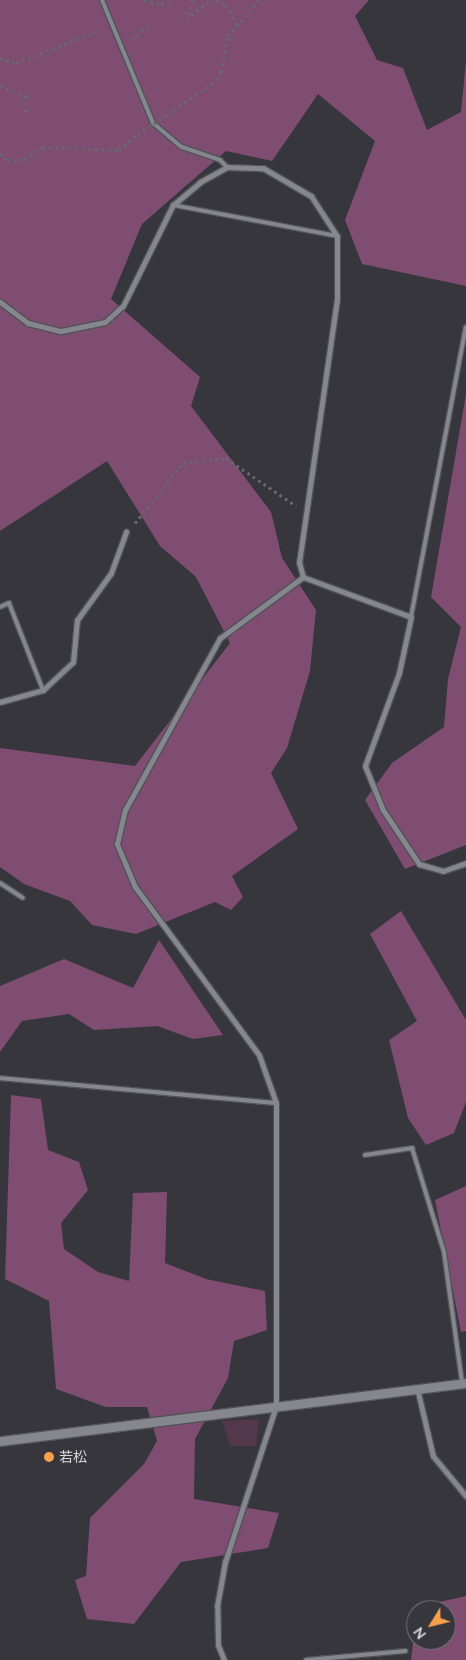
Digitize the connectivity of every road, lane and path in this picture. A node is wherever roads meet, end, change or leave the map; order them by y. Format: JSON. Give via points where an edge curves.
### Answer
{"nodes":[{"id":1,"x":102,"y":0,"type":"edge"},
{"id":2,"x":144,"y":0,"type":"edge"},
{"id":3,"x":173,"y":0,"type":"edge"},
{"id":4,"x":193,"y":0,"type":"edge"},
{"id":5,"x":211,"y":0,"type":"edge"},
{"id":6,"x":216,"y":0,"type":"edge"},
{"id":7,"x":259,"y":0,"type":"edge"},
{"id":8,"x":152,"y":22,"type":"dead end"},
{"id":9,"x":236,"y":25,"type":"junction"},
{"id":10,"x":112,"y":26,"type":"junction"},
{"id":11,"x":123,"y":46,"type":"junction"},
{"id":12,"x":0,"y":59,"type":"edge"},
{"id":13,"x":0,"y":86,"type":"edge"},
{"id":14,"x":26,"y":112,"type":"dead end"},
{"id":15,"x":0,"y":153,"type":"edge"},
{"id":16,"x":227,"y":167,"type":"junction"},
{"id":17,"x":173,"y":205,"type":"junction"},
{"id":18,"x":337,"y":236,"type":"junction"},
{"id":19,"x":0,"y":302,"type":"edge"},
{"id":20,"x":466,"y":327,"type":"edge"},
{"id":21,"x":306,"y":510,"type":"junction"},
{"id":22,"x":126,"y":532,"type":"joint"},
{"id":23,"x":303,"y":577,"type":"junction"},
{"id":24,"x":0,"y":607,"type":"edge"},
{"id":25,"x":411,"y":617,"type":"junction"},
{"id":26,"x":43,"y":690,"type":"junction"},
{"id":27,"x":0,"y":702,"type":"edge"},
{"id":28,"x":466,"y":863,"type":"edge"},
{"id":29,"x":0,"y":883,"type":"edge"},
{"id":30,"x":24,"y":898,"type":"dead end"},
{"id":31,"x":0,"y":1078,"type":"edge"},
{"id":32,"x":276,"y":1103,"type":"junction"},
{"id":33,"x":366,"y":1155,"type":"dead end"},
{"id":34,"x":464,"y":1383,"type":"edge"},
{"id":35,"x":417,"y":1388,"type":"junction"},
{"id":36,"x":276,"y":1406,"type":"junction"},
{"id":37,"x":0,"y":1441,"type":"edge"},
{"id":38,"x":466,"y":1496,"type":"edge"},
{"id":39,"x":406,"y":1651,"type":"dead end"},
{"id":40,"x":224,"y":1660,"type":"edge"},
{"id":41,"x":306,"y":1660,"type":"edge"}],
"edges":[{"from":1,"to":10,"type":"lane"},
{"from":2,"to":3,"type":"path","via":[[161,4]]},
{"from":4,"to":5,"type":"path","via":[[186,19]]},
{"from":6,"to":9,"type":"path","via":[[226,5]]},
{"from":7,"to":9,"type":"path"},
{"from":8,"to":11,"type":"path"},
{"from":9,"to":15,"type":"path","bridge":true,"via":[[212,84],[119,150],[43,148],[24,159],[8,161]]},
{"from":10,"to":11,"type":"lane"},
{"from":10,"to":12,"type":"path","via":[[16,63]]},
{"from":11,"to":16,"type":"lane","via":[[153,123],[182,147]]},
{"from":13,"to":14,"type":"path","via":[[26,96]]},
{"from":16,"to":17,"type":"street","via":[[200,182]]},
{"from":16,"to":18,"type":"street","via":[[263,168],[291,181],[311,196]]},
{"from":17,"to":18,"type":"lane"},
{"from":17,"to":19,"type":"street","via":[[123,306],[104,322],[61,331],[28,323]]},
{"from":18,"to":21,"type":"street","via":[[337,299]]},
{"from":20,"to":25,"type":"lane"},
{"from":21,"to":22,"type":"path","via":[[267,490],[236,462],[217,459],[183,463]]},
{"from":21,"to":23,"type":"street","via":[[299,562]]},
{"from":22,"to":26,"type":"street","via":[[111,573],[77,620],[73,662]]},
{"from":23,"to":25,"type":"street"},
{"from":23,"to":32,"type":"street","via":[[220,638],[125,810],[117,844],[135,887],[259,1055]]},
{"from":24,"to":26,"type":"lane","via":[[9,604]]},
{"from":25,"to":28,"type":"street","via":[[399,672],[365,766],[383,810],[419,864],[443,871]]},
{"from":26,"to":27,"type":"street"},
{"from":29,"to":30,"type":"lane"},
{"from":31,"to":32,"type":"lane"},
{"from":32,"to":36,"type":"street"},
{"from":33,"to":34,"type":"lane","via":[[412,1148],[444,1252]]},
{"from":34,"to":35,"type":"street"},
{"from":35,"to":36,"type":"street"},
{"from":35,"to":38,"type":"street","via":[[433,1456]]},
{"from":36,"to":37,"type":"street"},
{"from":36,"to":40,"type":"street","via":[[225,1562],[217,1606],[218,1644]]},
{"from":39,"to":41,"type":"lane"}]}
